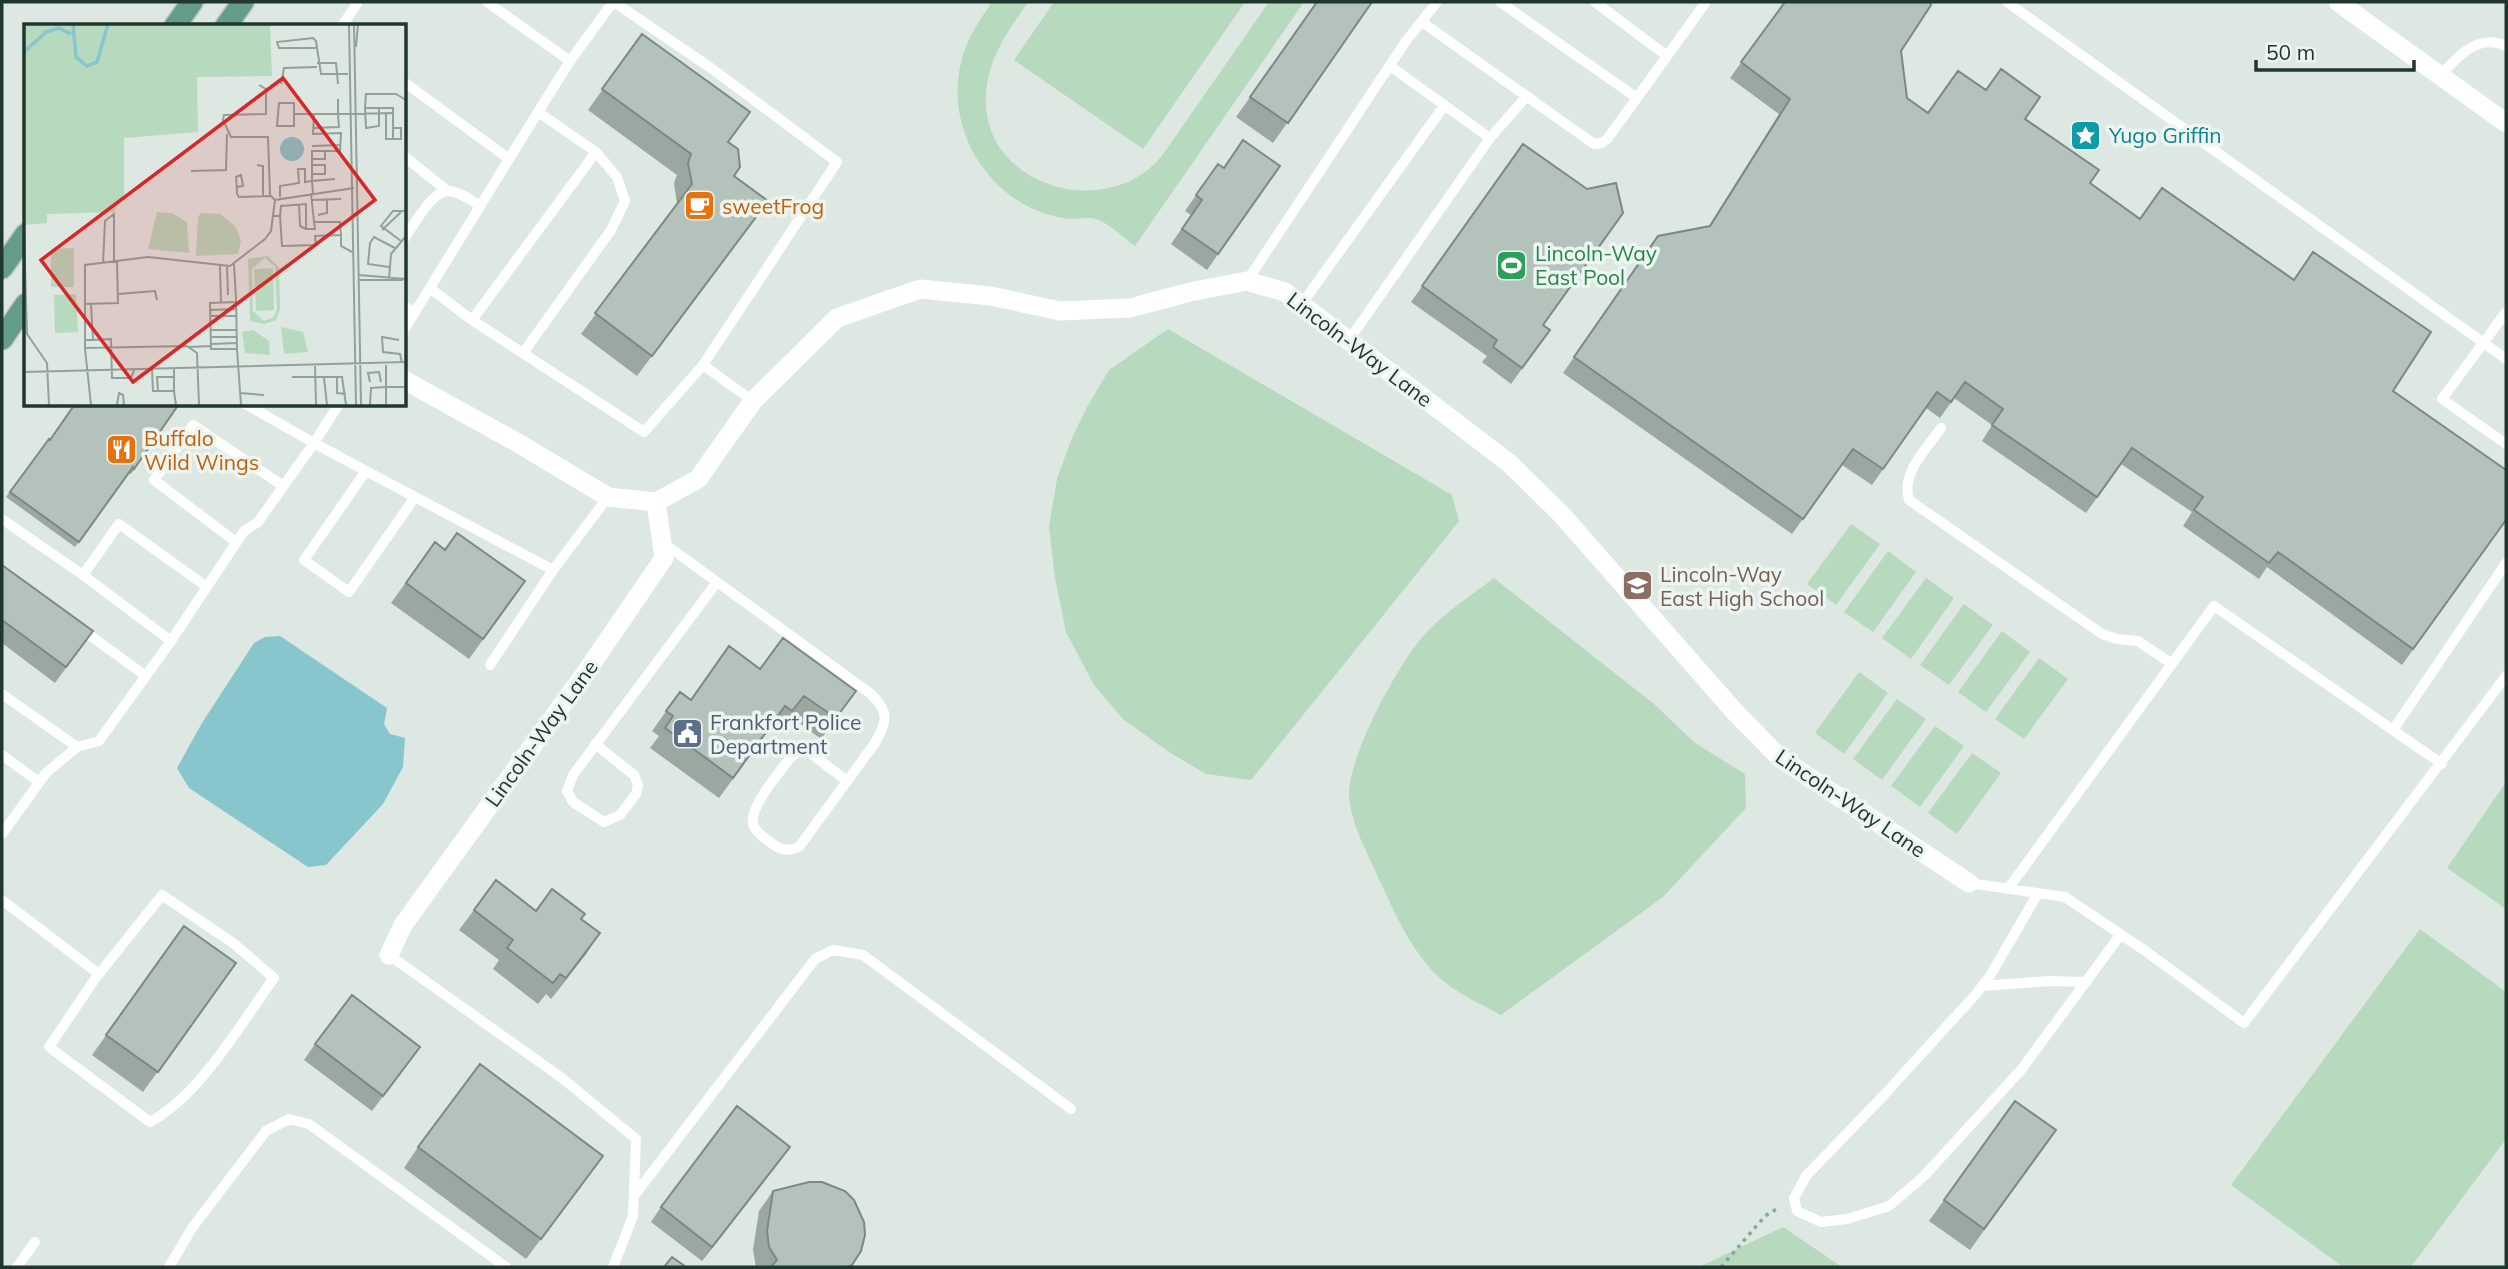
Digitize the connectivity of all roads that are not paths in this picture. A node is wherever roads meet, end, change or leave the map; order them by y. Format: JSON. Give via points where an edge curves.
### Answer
{"nodes":[{"id":1,"x":192,"y":2,"type":"edge"},
{"id":2,"x":243,"y":2,"type":"edge"},
{"id":3,"x":358,"y":2,"type":"edge"},
{"id":4,"x":486,"y":2,"type":"edge"},
{"id":5,"x":614,"y":2,"type":"edge"},
{"id":6,"x":1437,"y":2,"type":"edge"},
{"id":7,"x":1500,"y":2,"type":"edge"},
{"id":8,"x":1595,"y":2,"type":"edge"},
{"id":9,"x":1706,"y":2,"type":"edge"},
{"id":10,"x":2007,"y":2,"type":"edge"},
{"id":11,"x":2338,"y":2,"type":"edge"},
{"id":12,"x":1422,"y":22,"type":"junction"},
{"id":13,"x":176,"y":24,"type":"edge"},
{"id":14,"x":227,"y":24,"type":"edge"},
{"id":15,"x":343,"y":24,"type":"edge"},
{"id":16,"x":2506,"y":46,"type":"edge"},
{"id":17,"x":1667,"y":56,"type":"junction"},
{"id":18,"x":570,"y":61,"type":"junction"},
{"id":19,"x":1390,"y":66,"type":"junction"},
{"id":20,"x":2441,"y":76,"type":"junction"},
{"id":21,"x":406,"y":83,"type":"edge"},
{"id":22,"x":1527,"y":96,"type":"junction"},
{"id":23,"x":1637,"y":98,"type":"junction"},
{"id":24,"x":1444,"y":106,"type":"junction"},
{"id":25,"x":538,"y":112,"type":"junction"},
{"id":26,"x":2506,"y":123,"type":"edge"},
{"id":27,"x":1490,"y":138,"type":"junction"},
{"id":28,"x":596,"y":152,"type":"junction"},
{"id":29,"x":406,"y":158,"type":"edge"},
{"id":30,"x":509,"y":159,"type":"junction"},
{"id":31,"x":446,"y":190,"type":"junction"},
{"id":32,"x":480,"y":206,"type":"junction"},
{"id":33,"x":406,"y":236,"type":"edge"},
{"id":34,"x":24,"y":237,"type":"edge"},
{"id":35,"x":2,"y":268,"type":"edge"},
{"id":36,"x":1247,"y":281,"type":"junction"},
{"id":37,"x":431,"y":289,"type":"junction"},
{"id":38,"x":1301,"y":305,"type":"junction"},
{"id":39,"x":24,"y":307,"type":"edge"},
{"id":40,"x":406,"y":307,"type":"edge"},
{"id":41,"x":2506,"y":312,"type":"edge"},
{"id":42,"x":415,"y":313,"type":"junction"},
{"id":43,"x":472,"y":320,"type":"junction"},
{"id":44,"x":406,"y":327,"type":"edge"},
{"id":45,"x":2,"y":339,"type":"edge"},
{"id":46,"x":1349,"y":340,"type":"junction"},
{"id":47,"x":2484,"y":343,"type":"junction"},
{"id":48,"x":523,"y":353,"type":"junction"},
{"id":49,"x":2506,"y":359,"type":"edge"},
{"id":50,"x":703,"y":365,"type":"junction"},
{"id":51,"x":406,"y":381,"type":"edge"},
{"id":52,"x":753,"y":401,"type":"junction"},
{"id":53,"x":249,"y":406,"type":"edge"},
{"id":54,"x":338,"y":406,"type":"edge"},
{"id":55,"x":1941,"y":428,"type":"dead end"},
{"id":56,"x":314,"y":443,"type":"junction"},
{"id":57,"x":2506,"y":443,"type":"edge"},
{"id":58,"x":366,"y":471,"type":"junction"},
{"id":59,"x":284,"y":486,"type":"junction"},
{"id":60,"x":415,"y":497,"type":"junction"},
{"id":61,"x":608,"y":497,"type":"junction"},
{"id":62,"x":656,"y":502,"type":"junction"},
{"id":63,"x":2,"y":519,"type":"edge"},
{"id":64,"x":236,"y":542,"type":"junction"},
{"id":65,"x":662,"y":542,"type":"junction"},
{"id":66,"x":2506,"y":564,"type":"edge"},
{"id":67,"x":552,"y":570,"type":"junction"},
{"id":68,"x":83,"y":575,"type":"junction"},
{"id":69,"x":717,"y":582,"type":"junction"},
{"id":70,"x":206,"y":587,"type":"junction"},
{"id":71,"x":70,"y":621,"type":"edge"},
{"id":72,"x":171,"y":641,"type":"junction"},
{"id":73,"x":2172,"y":664,"type":"junction"},
{"id":74,"x":490,"y":665,"type":"dead end"},
{"id":75,"x":146,"y":676,"type":"junction"},
{"id":76,"x":2506,"y":676,"type":"edge"},
{"id":77,"x":2,"y":694,"type":"edge"},
{"id":78,"x":2393,"y":730,"type":"junction"},
{"id":79,"x":595,"y":744,"type":"junction"},
{"id":80,"x":77,"y":747,"type":"junction"},
{"id":81,"x":2,"y":755,"type":"edge"},
{"id":82,"x":2442,"y":764,"type":"junction"},
{"id":83,"x":847,"y":781,"type":"junction"},
{"id":84,"x":39,"y":782,"type":"junction"},
{"id":85,"x":2,"y":834,"type":"edge"},
{"id":86,"x":1969,"y":883,"type":"joint"},
{"id":87,"x":2008,"y":889,"type":"junction"},
{"id":88,"x":2038,"y":893,"type":"junction"},
{"id":89,"x":2,"y":900,"type":"edge"},
{"id":90,"x":2121,"y":934,"type":"junction"},
{"id":91,"x":389,"y":955,"type":"joint"},
{"id":92,"x":95,"y":979,"type":"junction"},
{"id":93,"x":2087,"y":982,"type":"junction"},
{"id":94,"x":1982,"y":986,"type":"junction"},
{"id":95,"x":1071,"y":1109,"type":"dead end"},
{"id":96,"x":634,"y":1196,"type":"junction"},
{"id":97,"x":36,"y":1242,"type":"dead end"},
{"id":98,"x":18,"y":1267,"type":"edge"},
{"id":99,"x":169,"y":1267,"type":"edge"},
{"id":100,"x":506,"y":1267,"type":"edge"},
{"id":101,"x":613,"y":1267,"type":"edge"}],
"edges":[{"from":1,"to":13,"type":"main road"},
{"from":2,"to":14,"type":"main road"},
{"from":3,"to":15,"type":"lane"},
{"from":4,"to":18,"type":"lane"},
{"from":5,"to":18,"type":"lane"},
{"from":5,"to":50,"type":"lane","via":[[837,162]]},
{"from":6,"to":12,"type":"lane"},
{"from":7,"to":23,"type":"lane"},
{"from":8,"to":17,"type":"lane"},
{"from":9,"to":17,"type":"lane"},
{"from":10,"to":47,"type":"lane"},
{"from":11,"to":20,"type":"street"},
{"from":12,"to":19,"type":"lane"},
{"from":12,"to":22,"type":"lane"},
{"from":16,"to":20,"type":"lane","via":[[2485,41],[2460,53]]},
{"from":17,"to":23,"type":"lane"},
{"from":18,"to":25,"type":"lane"},
{"from":19,"to":24,"type":"lane"},
{"from":19,"to":36,"type":"lane"},
{"from":20,"to":26,"type":"street"},
{"from":21,"to":30,"type":"lane"},
{"from":22,"to":23,"type":"lane","via":[[1594,144],[1608,138]]},
{"from":22,"to":27,"type":"lane"},
{"from":24,"to":27,"type":"lane"},
{"from":24,"to":38,"type":"lane"},
{"from":25,"to":28,"type":"lane"},
{"from":25,"to":30,"type":"lane"},
{"from":27,"to":46,"type":"lane"},
{"from":28,"to":43,"type":"lane"},
{"from":28,"to":48,"type":"lane","via":[[617,177],[625,201],[611,230]]},
{"from":29,"to":31,"type":"lane"},
{"from":30,"to":32,"type":"lane"},
{"from":31,"to":32,"type":"lane"},
{"from":31,"to":33,"type":"lane"},
{"from":32,"to":37,"type":"lane"},
{"from":34,"to":35,"type":"main road"},
{"from":36,"to":38,"type":"street","name":"Lincoln-Way Lane","via":[[1285,292]]},
{"from":36,"to":52,"type":"street","name":"Lincoln-Way Lane","via":[[1130,308],[1060,311],[991,296],[920,289],[837,318]]},
{"from":37,"to":42,"type":"lane"},
{"from":37,"to":43,"type":"lane"},
{"from":38,"to":46,"type":"street","name":"Lincoln-Way Lane"},
{"from":39,"to":45,"type":"main road"},
{"from":40,"to":42,"type":"lane"},
{"from":41,"to":47,"type":"lane"},
{"from":42,"to":44,"type":"lane"},
{"from":43,"to":48,"type":"lane"},
{"from":46,"to":86,"type":"street","name":"Lincoln-Way Lane","via":[[1509,463],[1561,514],[1780,758]]},
{"from":47,"to":49,"type":"lane"},
{"from":47,"to":57,"type":"lane","via":[[2442,399]]},
{"from":48,"to":50,"type":"lane","via":[[643,432]]},
{"from":50,"to":52,"type":"lane"},
{"from":51,"to":61,"type":"street"},
{"from":52,"to":62,"type":"street","name":"Lincoln-Way Lane","via":[[698,479]]},
{"from":53,"to":56,"type":"lane"},
{"from":54,"to":56,"type":"lane"},
{"from":55,"to":73,"type":"lane","via":[[1911,470],[1905,486],[1909,500],[2102,635],[2138,641]]},
{"from":56,"to":58,"type":"lane"},
{"from":56,"to":59,"type":"lane"},
{"from":58,"to":60,"type":"lane"},
{"from":58,"to":60,"type":"lane","via":[[304,560],[349,592]]},
{"from":59,"to":64,"type":"lane","via":[[258,522]]},
{"from":59,"to":64,"type":"lane","via":[[193,425],[154,480]]},
{"from":60,"to":67,"type":"lane"},
{"from":61,"to":62,"type":"street"},
{"from":61,"to":67,"type":"lane"},
{"from":62,"to":65,"type":"street","name":"Lincoln-Way Lane"},
{"from":63,"to":68,"type":"lane"},
{"from":64,"to":70,"type":"lane"},
{"from":65,"to":69,"type":"lane"},
{"from":65,"to":91,"type":"street","name":"Lincoln-Way Lane","via":[[664,558],[403,925]]},
{"from":66,"to":78,"type":"lane"},
{"from":67,"to":74,"type":"lane"},
{"from":68,"to":70,"type":"lane","via":[[119,524]]},
{"from":68,"to":72,"type":"lane"},
{"from":69,"to":79,"type":"lane"},
{"from":69,"to":83,"type":"lane","via":[[882,704],[886,716],[883,730]]},
{"from":70,"to":72,"type":"lane"},
{"from":71,"to":75,"type":"lane"},
{"from":72,"to":75,"type":"lane"},
{"from":73,"to":78,"type":"lane","via":[[2214,606]]},
{"from":73,"to":87,"type":"lane"},
{"from":75,"to":80,"type":"lane","via":[[99,741]]},
{"from":76,"to":82,"type":"lane"},
{"from":77,"to":80,"type":"lane"},
{"from":78,"to":82,"type":"lane"},
{"from":79,"to":79,"type":"lane","via":[[568,783],[567,792],[573,802],[604,822],[620,815],[638,785],[634,775]]},
{"from":80,"to":84,"type":"lane"},
{"from":81,"to":84,"type":"lane"},
{"from":82,"to":90,"type":"lane","via":[[2244,1023]]},
{"from":83,"to":83,"type":"lane","via":[[799,847],[789,851],[776,847],[753,825],[752,813],[798,751],[809,752]]},
{"from":84,"to":85,"type":"lane"},
{"from":86,"to":87,"type":"lane"},
{"from":87,"to":88,"type":"lane"},
{"from":88,"to":90,"type":"lane","via":[[2065,897]]},
{"from":88,"to":94,"type":"lane"},
{"from":89,"to":92,"type":"lane","via":[[99,974]]},
{"from":90,"to":93,"type":"lane"},
{"from":91,"to":96,"type":"lane","via":[[562,1078],[636,1139]]},
{"from":92,"to":92,"type":"lane","via":[[49,1047],[149,1122],[167,1113],[195,1086],[274,978],[233,943],[162,895]]},
{"from":93,"to":94,"type":"lane"},
{"from":93,"to":94,"type":"lane","via":[[2021,1070],[1924,1176],[1889,1206],[1821,1222],[1797,1211],[1794,1198],[1806,1176]]},
{"from":95,"to":96,"type":"lane","via":[[863,955],[833,950],[815,959]]},
{"from":96,"to":101,"type":"lane","via":[[633,1216]]},
{"from":97,"to":98,"type":"lane"},
{"from":99,"to":100,"type":"lane","via":[[192,1228],[266,1130],[289,1119],[309,1124]]}]}
